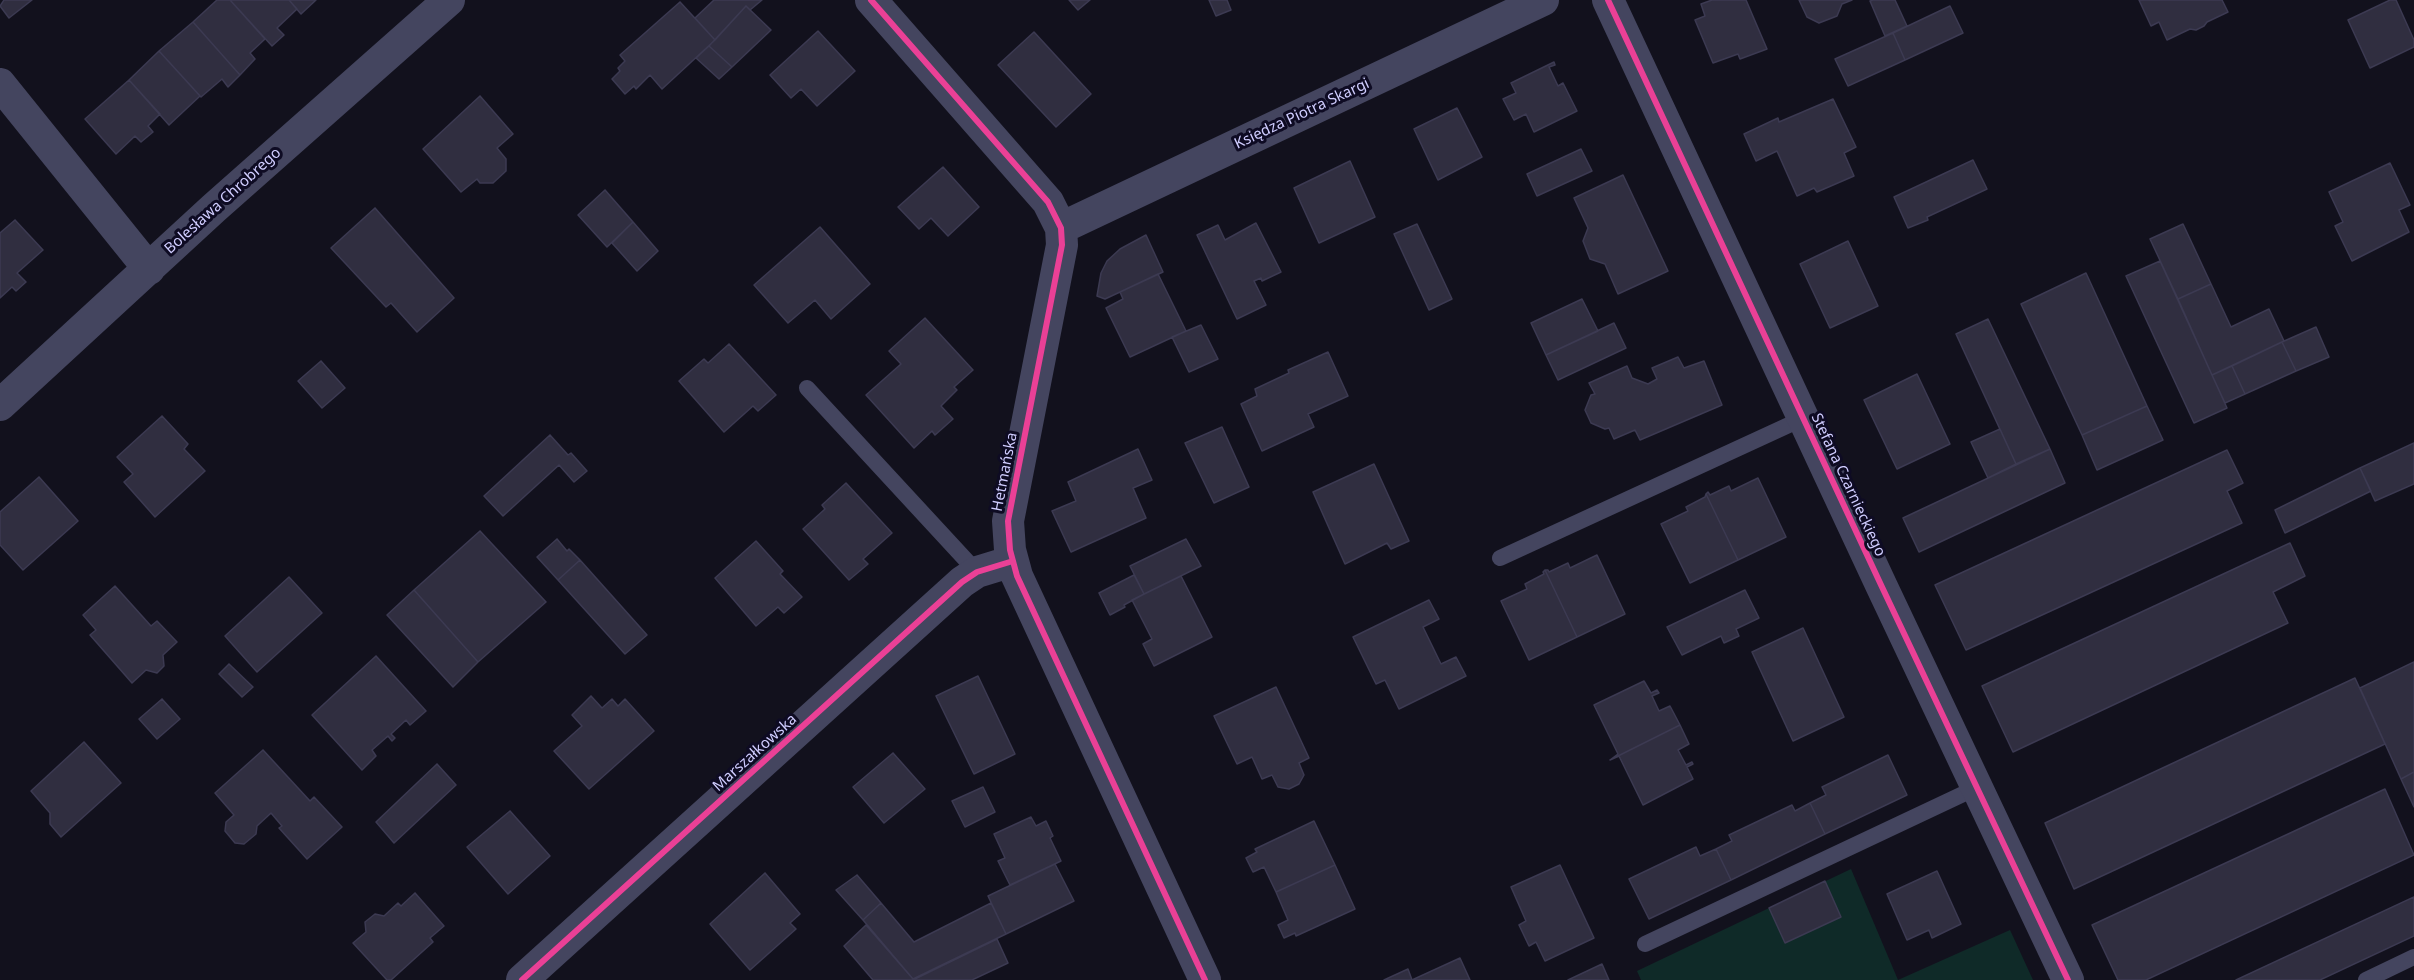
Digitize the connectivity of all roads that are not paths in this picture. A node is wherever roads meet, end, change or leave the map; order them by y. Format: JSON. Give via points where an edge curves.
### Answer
{"nodes":[{"id":1,"x":449,"y":0,"type":"edge"},
{"id":2,"x":871,"y":0,"type":"edge"},
{"id":3,"x":1543,"y":0,"type":"edge"},
{"id":4,"x":1608,"y":0,"type":"edge"},
{"id":5,"x":0,"y":84,"type":"edge"},
{"id":6,"x":1060,"y":228,"type":"junction"},
{"id":7,"x":149,"y":268,"type":"junction"},
{"id":8,"x":807,"y":388,"type":"dead end"},
{"id":9,"x":0,"y":405,"type":"edge"},
{"id":10,"x":1804,"y":418,"type":"junction"},
{"id":11,"x":1500,"y":558,"type":"dead end"},
{"id":12,"x":1013,"y":561,"type":"junction"},
{"id":13,"x":977,"y":572,"type":"junction"},
{"id":14,"x":1978,"y":787,"type":"junction"},
{"id":15,"x":1645,"y":944,"type":"dead end"},
{"id":16,"x":2414,"y":957,"type":"edge"},
{"id":17,"x":522,"y":980,"type":"edge"},
{"id":18,"x":1205,"y":980,"type":"edge"},
{"id":19,"x":2068,"y":980,"type":"edge"},
{"id":20,"x":2366,"y":980,"type":"edge"}],
"edges":[{"from":1,"to":7,"type":"street","name":"Bolesława Chrobrego"},
{"from":2,"to":6,"type":"street","name":"Hetmańska","via":[[1048,202]]},
{"from":3,"to":6,"type":"street","name":"Księdza Piotra Skargi"},
{"from":4,"to":10,"type":"street","name":"Stefana Czarnieckiego"},
{"from":5,"to":7,"type":"street"},
{"from":6,"to":12,"type":"street","name":"Hetmańska","via":[[1062,245],[1008,521]]},
{"from":7,"to":9,"type":"street","name":"Bolesława Chrobrego"},
{"from":8,"to":13,"type":"lane"},
{"from":10,"to":11,"type":"lane"},
{"from":10,"to":14,"type":"street","name":"Stefana Czarnieckiego"},
{"from":12,"to":13,"type":"street","name":"Marszałkowska"},
{"from":12,"to":18,"type":"street","name":"Hetmańska"},
{"from":13,"to":17,"type":"street","name":"Marszałkowska"},
{"from":14,"to":15,"type":"lane"},
{"from":14,"to":19,"type":"street","name":"Stefana Czarnieckiego"},
{"from":16,"to":20,"type":"lane"}]}
